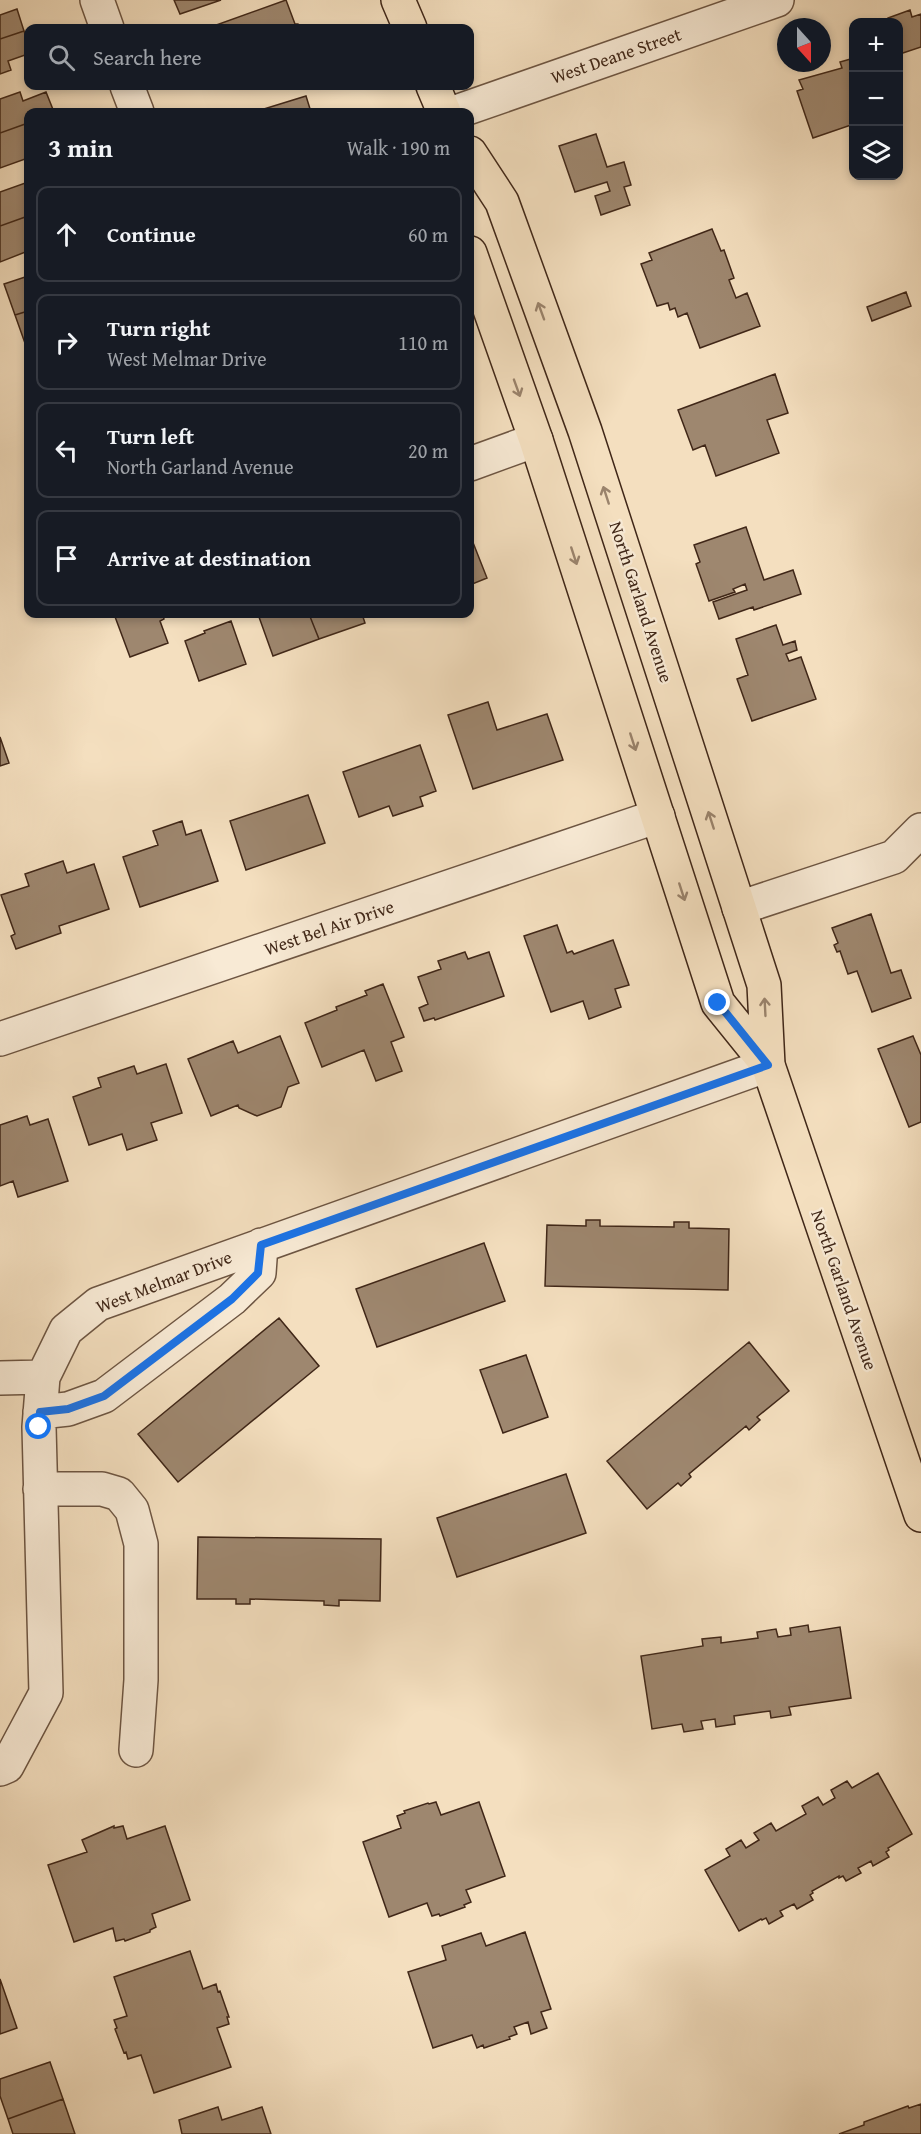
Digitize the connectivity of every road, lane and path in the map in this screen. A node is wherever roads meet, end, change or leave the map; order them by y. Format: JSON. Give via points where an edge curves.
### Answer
{"nodes":[{"id":1,"x":97,"y":0,"type":"edge"},
{"id":2,"x":398,"y":0,"type":"edge"},
{"id":3,"x":777,"y":0,"type":"edge"},
{"id":4,"x":106,"y":24,"type":"edge"},
{"id":5,"x":408,"y":24,"type":"edge"},
{"id":6,"x":129,"y":90,"type":"edge"},
{"id":7,"x":435,"y":90,"type":"edge"},
{"id":8,"x":135,"y":108,"type":"edge"},
{"id":9,"x":442,"y":108,"type":"edge"},
{"id":10,"x":467,"y":108,"type":"edge"},
{"id":11,"x":474,"y":159,"type":"edge"},
{"id":12,"x":474,"y":265,"type":"edge"},
{"id":13,"x":536,"y":441,"type":"junction"},
{"id":14,"x":474,"y":463,"type":"edge"},
{"id":15,"x":658,"y":816,"type":"junction"},
{"id":16,"x":921,"y":830,"type":"edge"},
{"id":17,"x":739,"y":908,"type":"junction"},
{"id":18,"x":0,"y":1039,"type":"edge"},
{"id":19,"x":768,"y":1065,"type":"junction"},
{"id":20,"x":261,"y":1245,"type":"junction"},
{"id":21,"x":43,"y":1377,"type":"junction"},
{"id":22,"x":0,"y":1378,"type":"edge"},
{"id":23,"x":40,"y":1412,"type":"junction"},
{"id":24,"x":915,"y":1481,"type":"edge"},
{"id":25,"x":40,"y":1489,"type":"junction"},
{"id":26,"x":921,"y":1515,"type":"edge"},
{"id":27,"x":136,"y":1750,"type":"dead end"},
{"id":28,"x":0,"y":1769,"type":"edge"}],
"edges":[{"from":1,"to":4,"type":"street"},
{"from":2,"to":5,"type":"main road"},
{"from":3,"to":10,"type":"street","name":"West Deane Street"},
{"from":6,"to":8,"type":"street"},
{"from":7,"to":9,"type":"main road"},
{"from":17,"to":11,"type":"main road","name":"North Garland Avenue","one_way":true,"via":[[585,431],[502,202]]},
{"from":12,"to":13,"type":"main road","name":"North Garland Avenue","one_way":true},
{"from":13,"to":14,"type":"street"},
{"from":13,"to":15,"type":"main road","name":"North Garland Avenue","one_way":true},
{"from":15,"to":18,"type":"street","name":"West Bel Air Drive"},
{"from":15,"to":19,"type":"main road","name":"North Garland Avenue","one_way":true,"via":[[718,1003]]},
{"from":16,"to":17,"type":"street","via":[[894,857]]},
{"from":19,"to":17,"type":"main road","name":"North Garland Avenue","one_way":true,"via":[[764,985]]},
{"from":19,"to":20,"type":"street","name":"West Melmar Drive"},
{"from":19,"to":24,"type":"main road","name":"North Garland Avenue"},
{"from":20,"to":21,"type":"street","name":"West Melmar Drive","via":[[98,1304],[66,1330]]},
{"from":20,"to":23,"type":"street","via":[[258,1273],[196,1327],[104,1396],[68,1409]]},
{"from":21,"to":22,"type":"street"},
{"from":21,"to":23,"type":"street","name":"West Melmar Drive"},
{"from":23,"to":25,"type":"street","name":"West Melmar Drive"},
{"from":24,"to":26,"type":"main road","name":"North Garland Avenue"},
{"from":25,"to":27,"type":"street","via":[[102,1489],[119,1494],[132,1510],[141,1544],[141,1680]]},
{"from":25,"to":28,"type":"street","name":"West Melmar Drive","via":[[46,1693],[7,1766]]}]}
